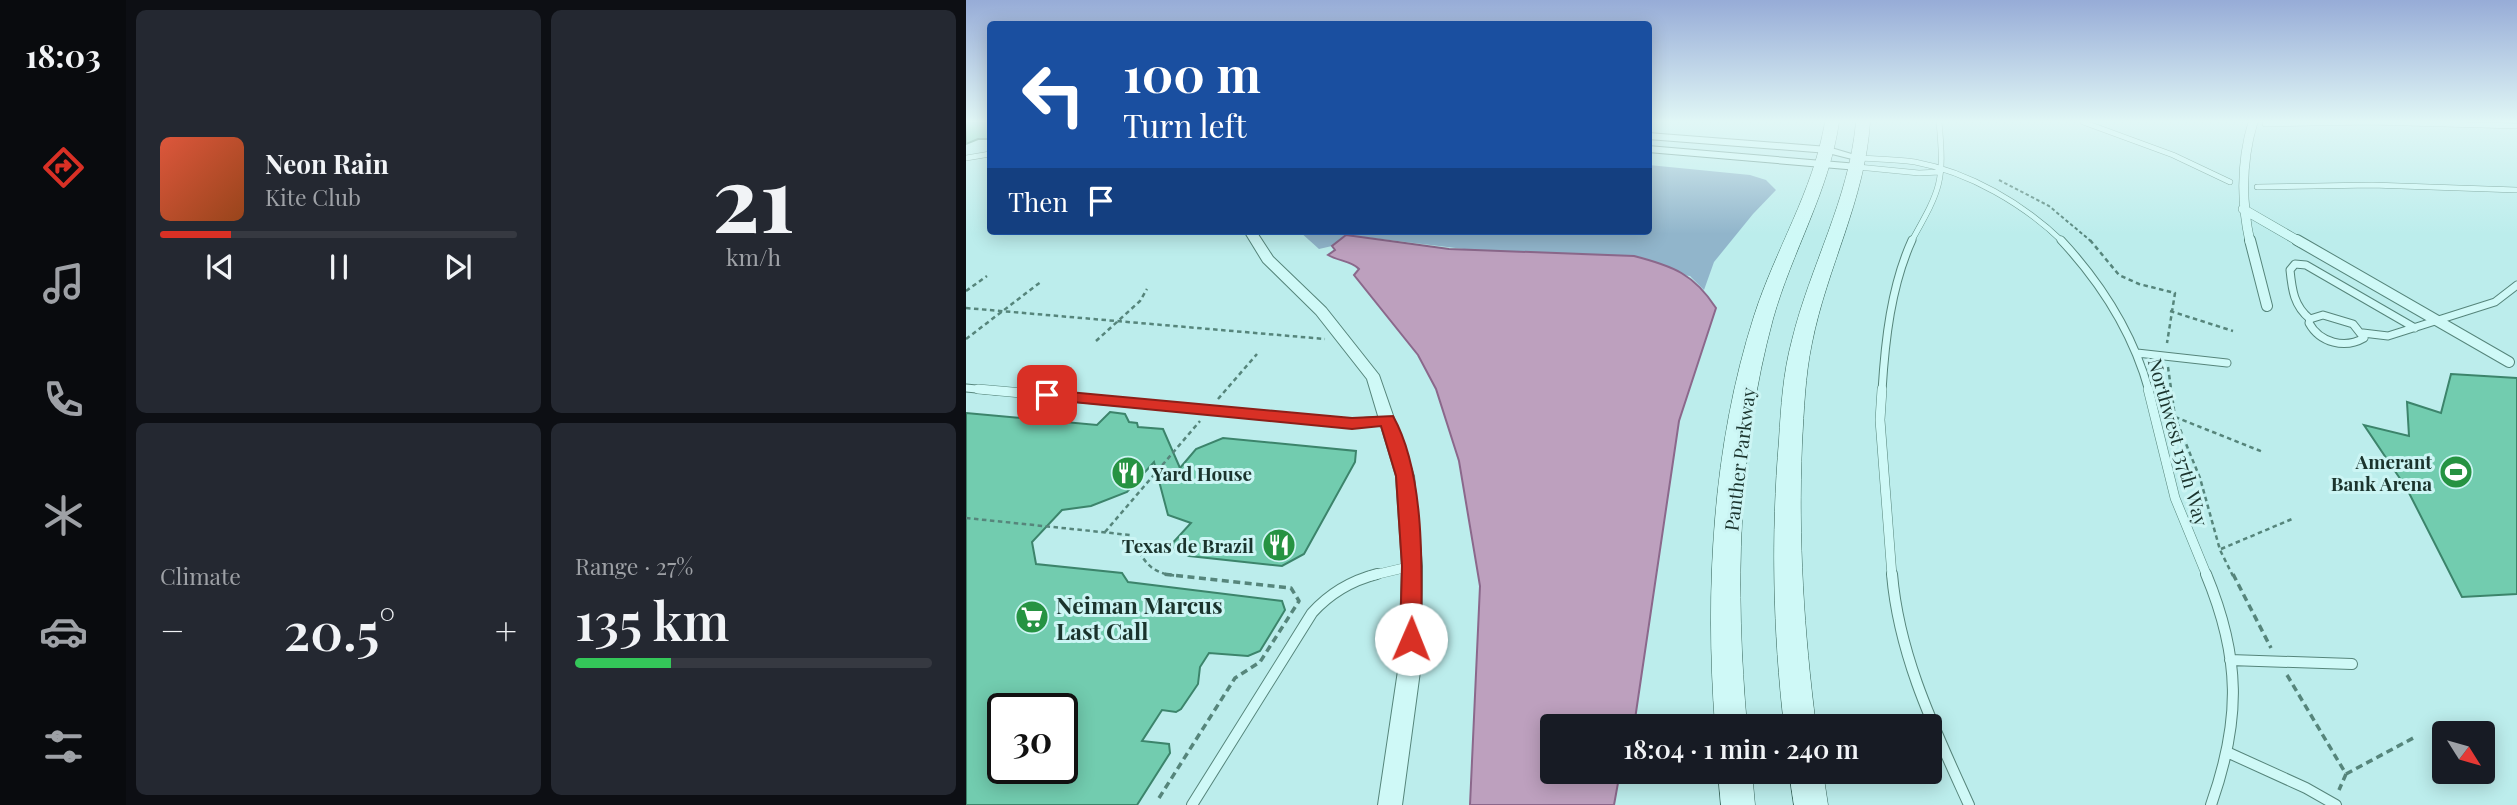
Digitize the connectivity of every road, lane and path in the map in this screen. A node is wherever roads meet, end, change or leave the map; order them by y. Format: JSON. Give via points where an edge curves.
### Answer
{"nodes":[{"id":1,"x":1825,"y":160,"type":"edge"},
{"id":2,"x":1840,"y":160,"type":"edge"},
{"id":3,"x":1859,"y":160,"type":"edge"},
{"id":4,"x":1942,"y":160,"type":"edge"},
{"id":5,"x":2183,"y":160,"type":"edge"},
{"id":6,"x":2244,"y":160,"type":"edge"},
{"id":7,"x":1859,"y":163,"type":"junction"},
{"id":8,"x":1943,"y":171,"type":"junction"},
{"id":9,"x":2230,"y":181,"type":"dead end"},
{"id":10,"x":2257,"y":187,"type":"dead end"},
{"id":11,"x":2517,"y":190,"type":"edge"},
{"id":12,"x":2243,"y":209,"type":"junction"},
{"id":13,"x":1253,"y":235,"type":"edge"},
{"id":14,"x":987,"y":276,"type":"dead end"},
{"id":15,"x":1042,"y":281,"type":"dead end"},
{"id":16,"x":2517,"y":285,"type":"edge"},
{"id":17,"x":1147,"y":289,"type":"dead end"},
{"id":18,"x":966,"y":291,"type":"edge"},
{"id":19,"x":2165,"y":291,"type":"dead end"},
{"id":20,"x":2267,"y":306,"type":"dead end"},
{"id":21,"x":966,"y":308,"type":"edge"},
{"id":22,"x":1002,"y":311,"type":"junction"},
{"id":23,"x":2169,"y":311,"type":"junction"},
{"id":24,"x":2310,"y":319,"type":"junction"},
{"id":25,"x":2437,"y":320,"type":"junction"},
{"id":26,"x":1118,"y":321,"type":"junction"},
{"id":27,"x":2414,"y":328,"type":"junction"},
{"id":28,"x":2232,"y":331,"type":"dead end"},
{"id":29,"x":2363,"y":333,"type":"junction"},
{"id":30,"x":966,"y":339,"type":"edge"},
{"id":31,"x":1343,"y":340,"type":"junction"},
{"id":32,"x":1097,"y":341,"type":"dead end"},
{"id":33,"x":2137,"y":353,"type":"junction"},
{"id":34,"x":1256,"y":354,"type":"dead end"},
{"id":35,"x":2166,"y":356,"type":"junction"},
{"id":36,"x":2510,"y":362,"type":"dead end"},
{"id":37,"x":2227,"y":363,"type":"dead end"},
{"id":38,"x":966,"y":388,"type":"edge"},
{"id":39,"x":1210,"y":410,"type":"junction"},
{"id":40,"x":2175,"y":418,"type":"junction"},
{"id":41,"x":1387,"y":420,"type":"junction"},
{"id":42,"x":2263,"y":452,"type":"dead end"},
{"id":43,"x":966,"y":518,"type":"edge"},
{"id":44,"x":2292,"y":519,"type":"dead end"},
{"id":45,"x":1105,"y":532,"type":"junction"},
{"id":46,"x":2220,"y":550,"type":"junction"},
{"id":47,"x":1412,"y":566,"type":"junction"},
{"id":48,"x":2230,"y":660,"type":"junction"},
{"id":49,"x":2279,"y":661,"type":"junction"},
{"id":50,"x":2351,"y":664,"type":"dead end"},
{"id":51,"x":1731,"y":714,"type":"edge"},
{"id":52,"x":1799,"y":714,"type":"edge"},
{"id":53,"x":2417,"y":736,"type":"dead end"},
{"id":54,"x":2229,"y":754,"type":"junction"},
{"id":55,"x":2346,"y":774,"type":"junction"},
{"id":56,"x":1736,"y":784,"type":"edge"},
{"id":57,"x":1808,"y":784,"type":"edge"},
{"id":58,"x":1159,"y":798,"type":"dead end"},
{"id":59,"x":2334,"y":804,"type":"edge"},
{"id":60,"x":1192,"y":805,"type":"edge"},
{"id":61,"x":1390,"y":805,"type":"edge"},
{"id":62,"x":1738,"y":805,"type":"edge"},
{"id":63,"x":1811,"y":805,"type":"edge"},
{"id":64,"x":1969,"y":805,"type":"edge"},
{"id":65,"x":2211,"y":805,"type":"edge"}],
"edges":[{"from":1,"to":51,"type":"main road","name":"Panther Parkway","via":[[1773,287],[1740,418],[1726,596]]},
{"from":2,"to":7,"type":"street"},
{"from":3,"to":7,"type":"main road"},
{"from":4,"to":8,"type":"lane"},
{"from":5,"to":9,"type":"lane"},
{"from":6,"to":12,"type":"street"},
{"from":7,"to":8,"type":"lane","name":"Northwest 137th Way","via":[[1919,173]]},
{"from":7,"to":52,"type":"main road","via":[[1814,296],[1793,405],[1786,498],[1788,601]]},
{"from":8,"to":33,"type":"lane","name":"Northwest 137th Way","via":[[2012,200],[2064,240],[2101,287]]},
{"from":8,"to":64,"type":"lane","via":[[1939,191],[1910,243],[1899,280],[1885,348],[1880,420],[1895,608],[1923,703]]},
{"from":10,"to":11,"type":"lane"},
{"from":12,"to":20,"type":"street"},
{"from":12,"to":25,"type":"street"},
{"from":13,"to":31,"type":"street","via":[[1268,259],[1321,311]]},
{"from":14,"to":18,"type":"path"},
{"from":15,"to":22,"type":"path"},
{"from":16,"to":25,"type":"lane","via":[[2495,302]]},
{"from":17,"to":26,"type":"path","via":[[1140,302]]},
{"from":19,"to":23,"type":"path","via":[[2175,293]]},
{"from":21,"to":22,"type":"path"},
{"from":22,"to":26,"type":"path"},
{"from":22,"to":30,"type":"path"},
{"from":23,"to":28,"type":"path"},
{"from":23,"to":35,"type":"path"},
{"from":24,"to":27,"type":"lane","via":[[2294,302],[2290,270],[2295,264],[2306,265]]},
{"from":24,"to":29,"type":"lane","via":[[2323,315],[2342,318]]},
{"from":24,"to":29,"type":"lane","via":[[2311,328],[2335,343],[2361,342]]},
{"from":25,"to":27,"type":"lane"},
{"from":25,"to":36,"type":"street"},
{"from":26,"to":31,"type":"path"},
{"from":26,"to":32,"type":"path"},
{"from":27,"to":29,"type":"lane","via":[[2388,336]]},
{"from":31,"to":41,"type":"street","via":[[1374,378]]},
{"from":33,"to":35,"type":"lane"},
{"from":33,"to":48,"type":"lane","name":"Northwest 137th Way","via":[[2181,517],[2210,585]]},
{"from":34,"to":39,"type":"path"},
{"from":35,"to":37,"type":"lane"},
{"from":35,"to":40,"type":"path"},
{"from":38,"to":39,"type":"lane"},
{"from":39,"to":41,"type":"lane","via":[[1352,423]]},
{"from":39,"to":45,"type":"path"},
{"from":40,"to":42,"type":"path"},
{"from":40,"to":46,"type":"path","via":[[2200,478]]},
{"from":41,"to":47,"type":"street","via":[[1405,476]]},
{"from":43,"to":45,"type":"path"},
{"from":44,"to":46,"type":"path"},
{"from":45,"to":58,"type":"path","via":[[1130,535],[1146,564],[1161,574],[1291,588],[1299,601],[1260,662],[1235,678]]},
{"from":46,"to":49,"type":"path"},
{"from":47,"to":60,"type":"lane","via":[[1340,586],[1325,597]]},
{"from":47,"to":61,"type":"street","via":[[1410,664]]},
{"from":48,"to":49,"type":"lane"},
{"from":48,"to":54,"type":"lane","name":"Northwest 137th Way","via":[[2235,686]]},
{"from":49,"to":50,"type":"lane"},
{"from":49,"to":55,"type":"path"},
{"from":53,"to":55,"type":"path"},
{"from":54,"to":59,"type":"lane"},
{"from":54,"to":65,"type":"lane","name":"Northwest 137th Way"},
{"from":55,"to":59,"type":"path"},
{"from":56,"to":62,"type":"main road"},
{"from":57,"to":63,"type":"main road"}]}
